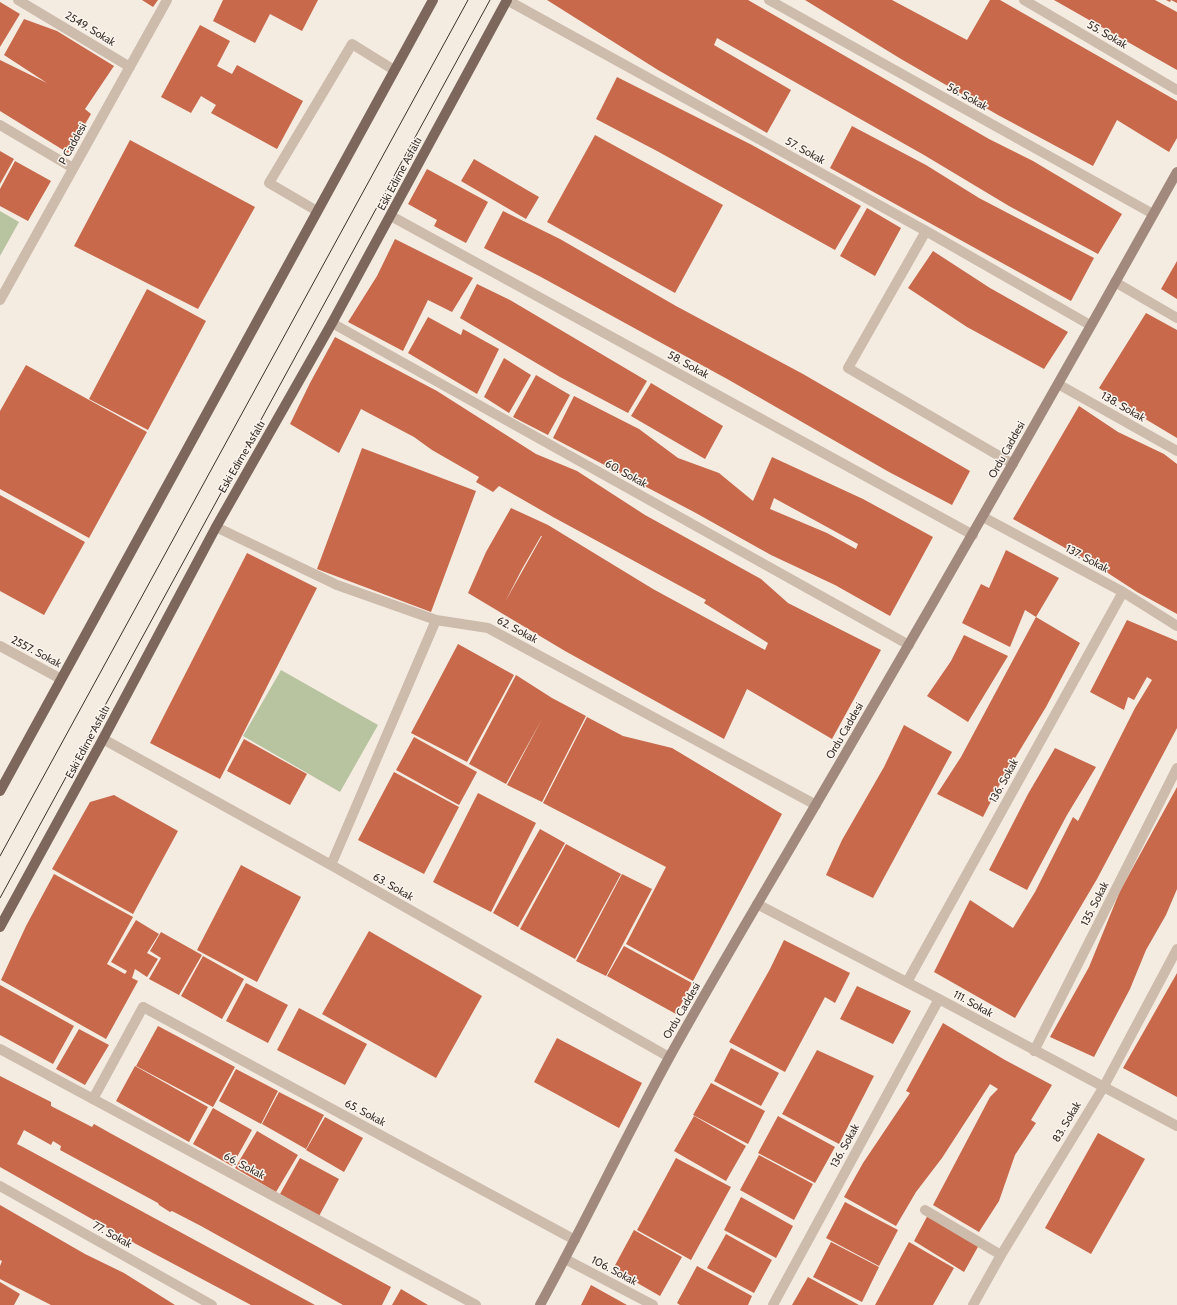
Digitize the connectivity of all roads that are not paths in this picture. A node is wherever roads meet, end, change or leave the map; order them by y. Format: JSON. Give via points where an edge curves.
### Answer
{"nodes":[{"id":1,"x":18,"y":0,"type":"edge"},
{"id":2,"x":167,"y":0,"type":"edge"},
{"id":3,"x":433,"y":0,"type":"edge"},
{"id":4,"x":507,"y":0,"type":"edge"},
{"id":5,"x":768,"y":0,"type":"edge"},
{"id":6,"x":1024,"y":0,"type":"edge"},
{"id":7,"x":130,"y":67,"type":"junction"},
{"id":8,"x":394,"y":70,"type":"junction"},
{"id":9,"x":1177,"y":90,"type":"edge"},
{"id":10,"x":0,"y":125,"type":"edge"},
{"id":11,"x":73,"y":168,"type":"junction"},
{"id":12,"x":1177,"y":172,"type":"edge"},
{"id":13,"x":317,"y":211,"type":"junction"},
{"id":14,"x":1153,"y":214,"type":"junction"},
{"id":15,"x":391,"y":216,"type":"junction"},
{"id":16,"x":926,"y":231,"type":"junction"},
{"id":17,"x":1115,"y":282,"type":"junction"},
{"id":18,"x":0,"y":300,"type":"edge"},
{"id":19,"x":1177,"y":318,"type":"edge"},
{"id":20,"x":332,"y":323,"type":"junction"},
{"id":21,"x":1090,"y":325,"type":"junction"},
{"id":22,"x":1058,"y":384,"type":"junction"},
{"id":23,"x":1177,"y":451,"type":"edge"},
{"id":24,"x":1013,"y":464,"type":"junction"},
{"id":25,"x":983,"y":517,"type":"junction"},
{"id":26,"x":216,"y":527,"type":"junction"},
{"id":27,"x":973,"y":535,"type":"junction"},
{"id":28,"x":1123,"y":592,"type":"junction"},
{"id":29,"x":436,"y":620,"type":"junction"},
{"id":30,"x":1177,"y":626,"type":"edge"},
{"id":31,"x":909,"y":645,"type":"junction"},
{"id":32,"x":0,"y":646,"type":"edge"},
{"id":33,"x":61,"y":679,"type":"junction"},
{"id":34,"x":103,"y":739,"type":"junction"},
{"id":35,"x":1177,"y":768,"type":"edge"},
{"id":36,"x":0,"y":791,"type":"edge"},
{"id":37,"x":816,"y":805,"type":"junction"},
{"id":38,"x":331,"y":865,"type":"junction"},
{"id":39,"x":757,"y":904,"type":"junction"},
{"id":40,"x":0,"y":927,"type":"edge"},
{"id":41,"x":1177,"y":949,"type":"edge"},
{"id":42,"x":907,"y":982,"type":"junction"},
{"id":43,"x":939,"y":999,"type":"junction"},
{"id":44,"x":0,"y":1049,"type":"edge"},
{"id":45,"x":1034,"y":1050,"type":"junction"},
{"id":46,"x":670,"y":1058,"type":"junction"},
{"id":47,"x":1103,"y":1088,"type":"junction"},
{"id":48,"x":93,"y":1099,"type":"junction"},
{"id":49,"x":1177,"y":1126,"type":"edge"},
{"id":50,"x":0,"y":1186,"type":"edge"},
{"id":51,"x":924,"y":1210,"type":"dead end"},
{"id":52,"x":575,"y":1240,"type":"junction"},
{"id":53,"x":1001,"y":1255,"type":"junction"},
{"id":54,"x":565,"y":1259,"type":"junction"},
{"id":55,"x":212,"y":1305,"type":"edge"},
{"id":56,"x":476,"y":1305,"type":"edge"},
{"id":57,"x":540,"y":1305,"type":"edge"},
{"id":58,"x":653,"y":1305,"type":"edge"},
{"id":59,"x":772,"y":1305,"type":"edge"},
{"id":60,"x":973,"y":1305,"type":"edge"}],
"edges":[{"from":1,"to":7,"type":"street","name":"2549. Sokak"},
{"from":2,"to":7,"type":"street","name":"P Caddesi"},
{"from":3,"to":8,"type":"main road"},
{"from":4,"to":15,"type":"main road","name":"Eski Edirne Asfaltı"},
{"from":4,"to":16,"type":"street","name":"57. Sokak"},
{"from":5,"to":14,"type":"street","name":"56. Sokak"},
{"from":6,"to":9,"type":"street","name":"55. Sokak"},
{"from":7,"to":11,"type":"street","name":"P Caddesi"},
{"from":8,"to":13,"type":"main road"},
{"from":8,"to":13,"type":"street","via":[[352,44],[269,183]]},
{"from":10,"to":11,"type":"street"},
{"from":11,"to":18,"type":"street","name":"P Caddesi"},
{"from":12,"to":14,"type":"main road","name":"Ordu Caddesi"},
{"from":13,"to":33,"type":"main road"},
{"from":14,"to":17,"type":"main road","name":"Ordu Caddesi"},
{"from":15,"to":20,"type":"main road","name":"Eski Edirne Asfaltı"},
{"from":15,"to":27,"type":"street","name":"58. Sokak"},
{"from":16,"to":21,"type":"street","name":"57. Sokak"},
{"from":16,"to":24,"type":"street","via":[[848,368]]},
{"from":17,"to":19,"type":"street"},
{"from":17,"to":21,"type":"main road","name":"Ordu Caddesi"},
{"from":20,"to":26,"type":"main road","name":"Eski Edirne Asfaltı"},
{"from":20,"to":31,"type":"street","name":"60. Sokak"},
{"from":21,"to":22,"type":"main road","name":"Ordu Caddesi"},
{"from":22,"to":23,"type":"street","name":"138. Sokak"},
{"from":22,"to":24,"type":"main road","name":"Ordu Caddesi"},
{"from":24,"to":25,"type":"main road","name":"Ordu Caddesi"},
{"from":25,"to":27,"type":"main road","name":"Ordu Caddesi"},
{"from":25,"to":28,"type":"street","name":"137. Sokak"},
{"from":26,"to":29,"type":"street","name":"62. Sokak","via":[[337,585]]},
{"from":26,"to":34,"type":"main road","name":"Eski Edirne Asfaltı"},
{"from":27,"to":31,"type":"main road","name":"Ordu Caddesi"},
{"from":28,"to":30,"type":"street","name":"137. Sokak"},
{"from":28,"to":42,"type":"street","name":"136. Sokak"},
{"from":29,"to":37,"type":"street","name":"62. Sokak","via":[[488,628]]},
{"from":29,"to":38,"type":"street"},
{"from":31,"to":37,"type":"main road","name":"Ordu Caddesi"},
{"from":32,"to":33,"type":"street","name":"2557. Sokak"},
{"from":33,"to":36,"type":"main road"},
{"from":34,"to":38,"type":"street","name":"63. Sokak"},
{"from":34,"to":40,"type":"main road","name":"Eski Edirne Asfaltı"},
{"from":35,"to":45,"type":"street","name":"135. Sokak"},
{"from":37,"to":39,"type":"main road","name":"Ordu Caddesi"},
{"from":38,"to":46,"type":"street","name":"63. Sokak"},
{"from":39,"to":42,"type":"street","name":"111. Sokak"},
{"from":39,"to":46,"type":"main road","name":"Ordu Caddesi"},
{"from":41,"to":47,"type":"street","name":"83. Sokak"},
{"from":42,"to":43,"type":"street","name":"111. Sokak"},
{"from":43,"to":45,"type":"street","name":"111. Sokak"},
{"from":43,"to":59,"type":"street","name":"136. Sokak"},
{"from":44,"to":48,"type":"street","name":"66. Sokak"},
{"from":45,"to":47,"type":"street","name":"111. Sokak"},
{"from":46,"to":52,"type":"main road","name":"Ordu Caddesi"},
{"from":47,"to":49,"type":"street","name":"111. Sokak"},
{"from":47,"to":53,"type":"street","name":"83. Sokak"},
{"from":48,"to":52,"type":"street","name":"65. Sokak","via":[[143,1007]]},
{"from":48,"to":56,"type":"street","name":"66. Sokak"},
{"from":50,"to":55,"type":"street","name":"77. Sokak"},
{"from":51,"to":53,"type":"street"},
{"from":52,"to":54,"type":"main road","name":"Ordu Caddesi"},
{"from":53,"to":60,"type":"street","name":"83. Sokak"},
{"from":54,"to":57,"type":"main road","name":"Ordu Caddesi"},
{"from":54,"to":58,"type":"street","name":"106. Sokak"}]}
